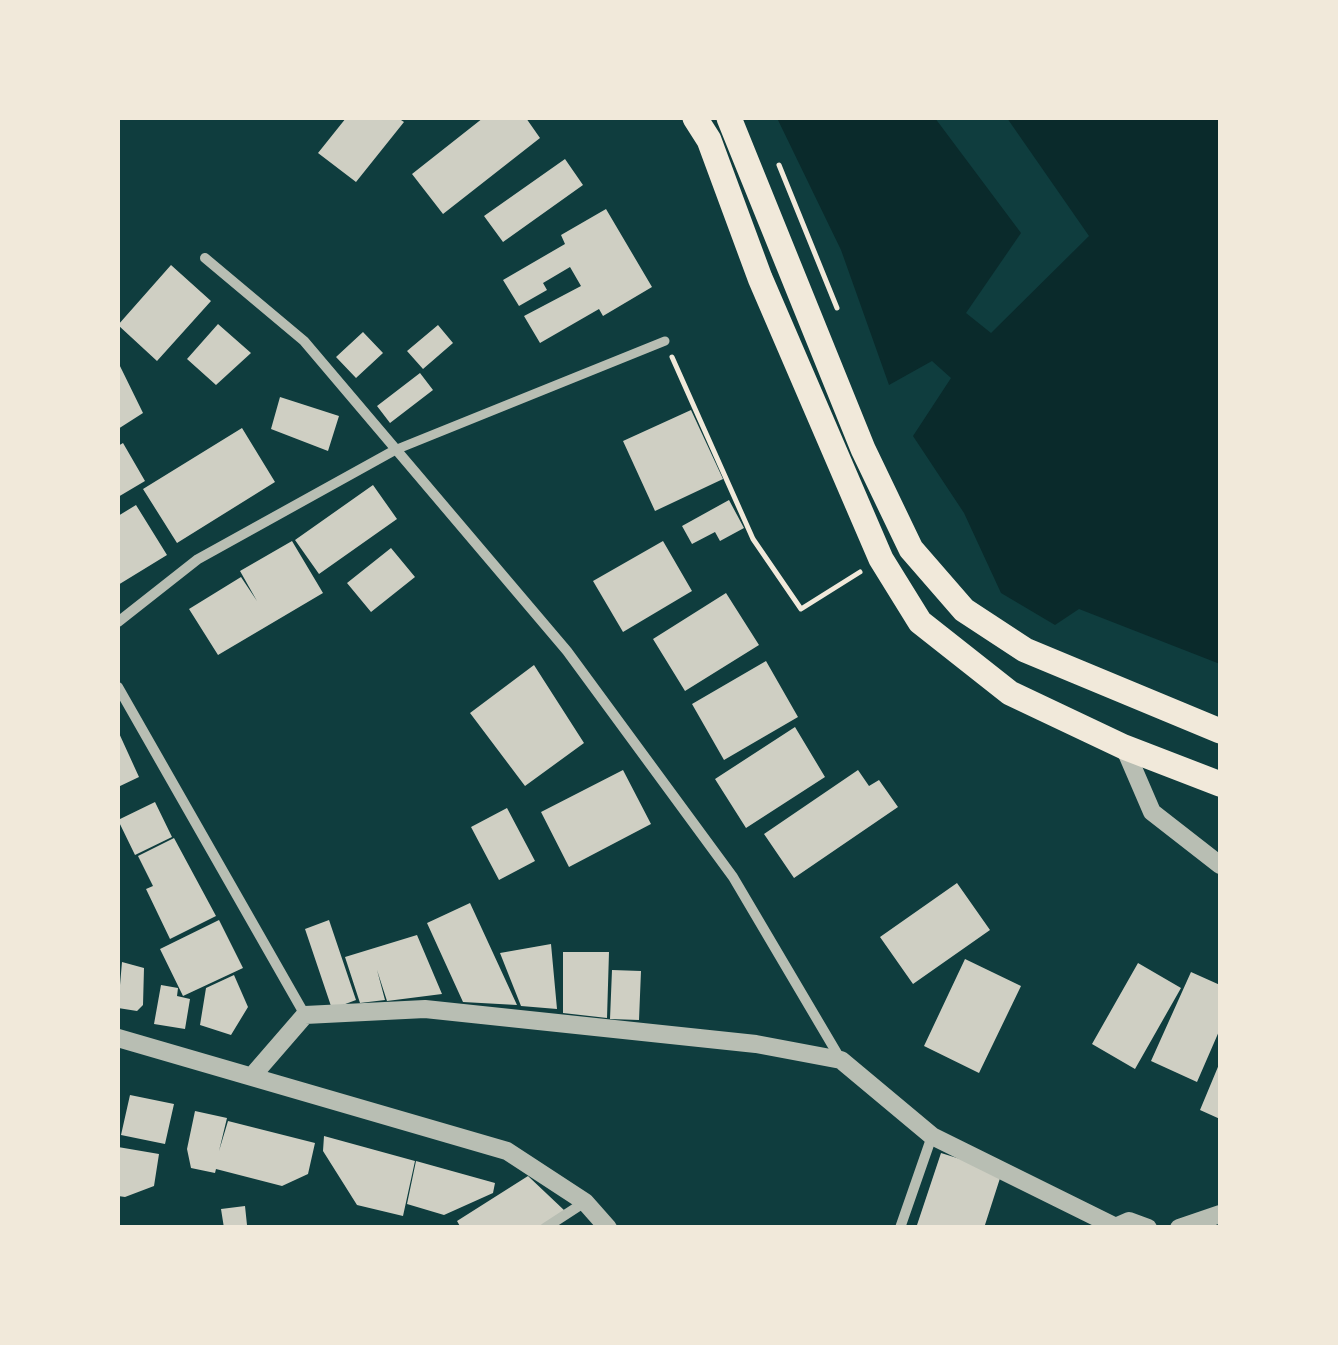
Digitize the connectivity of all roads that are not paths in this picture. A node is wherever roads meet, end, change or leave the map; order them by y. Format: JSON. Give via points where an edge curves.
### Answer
{"nodes":[{"id":1,"x":695,"y":118,"type":"edge"},
{"id":2,"x":729,"y":118,"type":"edge"},
{"id":3,"x":204,"y":258,"type":"dead end"},
{"id":4,"x":665,"y":340,"type":"road end"},
{"id":5,"x":395,"y":450,"type":"junction"},
{"id":6,"x":118,"y":622,"type":"edge"},
{"id":7,"x":118,"y":686,"type":"edge"},
{"id":8,"x":1220,"y":731,"type":"edge"},
{"id":9,"x":1124,"y":748,"type":"junction"},
{"id":10,"x":1220,"y":784,"type":"edge"},
{"id":11,"x":1220,"y":865,"type":"edge"},
{"id":12,"x":305,"y":1015,"type":"junction"},
{"id":13,"x":118,"y":1038,"type":"edge"},
{"id":14,"x":841,"y":1060,"type":"junction"},
{"id":15,"x":253,"y":1075,"type":"junction"},
{"id":16,"x":932,"y":1136,"type":"junction"},
{"id":17,"x":584,"y":1202,"type":"junction"},
{"id":18,"x":1220,"y":1214,"type":"edge"},
{"id":19,"x":1114,"y":1227,"type":"edge"},
{"id":20,"x":546,"y":1228,"type":"edge"},
{"id":21,"x":608,"y":1228,"type":"edge"},
{"id":22,"x":900,"y":1228,"type":"edge"},
{"id":23,"x":1148,"y":1228,"type":"edge"},
{"id":24,"x":1178,"y":1228,"type":"edge"}],
"edges":[{"from":1,"to":9,"type":"main road","via":[[881,559],[920,622],[1010,694]]},
{"from":2,"to":8,"type":"main road","via":[[862,450],[911,549],[964,610],[1025,650]]},
{"from":3,"to":5,"type":"street","via":[[304,341]]},
{"from":4,"to":5,"type":"street"},
{"from":5,"to":6,"type":"street","via":[[198,559]]},
{"from":5,"to":14,"type":"street","via":[[567,651],[733,878]]},
{"from":7,"to":12,"type":"street"},
{"from":9,"to":10,"type":"main road"},
{"from":9,"to":11,"type":"street","via":[[1152,812]]},
{"from":12,"to":14,"type":"street","via":[[426,1009],[756,1044]]},
{"from":12,"to":15,"type":"street"},
{"from":13,"to":15,"type":"street"},
{"from":14,"to":16,"type":"street"},
{"from":15,"to":17,"type":"street","via":[[507,1151]]},
{"from":16,"to":19,"type":"street"},
{"from":16,"to":22,"type":"street"},
{"from":17,"to":20,"type":"street"},
{"from":17,"to":21,"type":"street"},
{"from":18,"to":24,"type":"street"},
{"from":19,"to":23,"type":"street","via":[[1128,1220]]}]}
